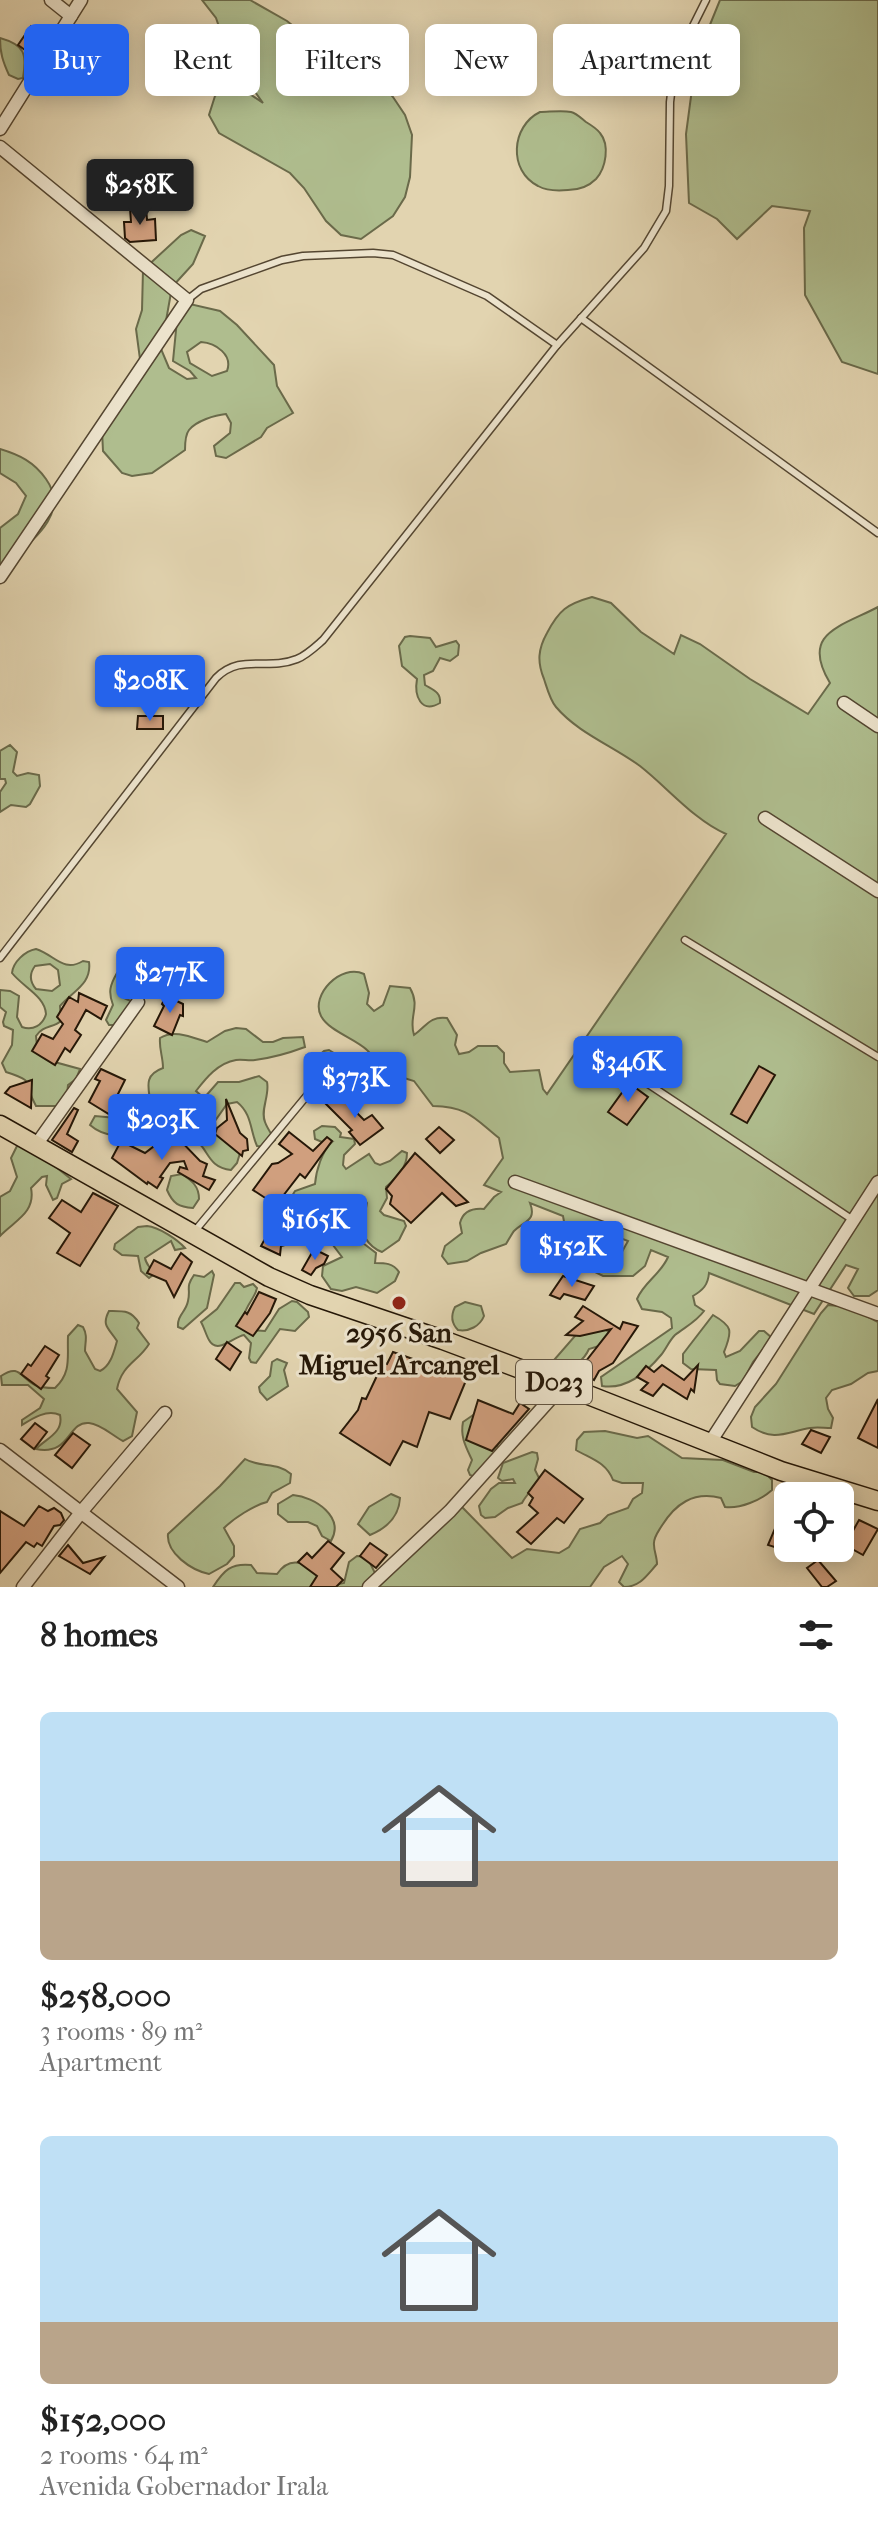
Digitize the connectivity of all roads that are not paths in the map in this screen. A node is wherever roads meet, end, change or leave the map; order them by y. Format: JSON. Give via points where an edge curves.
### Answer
{"nodes":[{"id":1,"x":51,"y":0,"type":"edge"},
{"id":2,"x":81,"y":0,"type":"edge"},
{"id":3,"x":706,"y":0,"type":"edge"},
{"id":4,"x":71,"y":16,"type":"junction"},
{"id":5,"x":0,"y":129,"type":"edge"},
{"id":6,"x":0,"y":147,"type":"edge"},
{"id":7,"x":187,"y":300,"type":"junction"},
{"id":8,"x":581,"y":318,"type":"junction"},
{"id":9,"x":557,"y":345,"type":"junction"},
{"id":10,"x":878,"y":533,"type":"edge"},
{"id":11,"x":0,"y":577,"type":"edge"},
{"id":12,"x":844,"y":703,"type":"dead end"},
{"id":13,"x":878,"y":726,"type":"edge"},
{"id":14,"x":765,"y":818,"type":"dead end"},
{"id":15,"x":878,"y":891,"type":"edge"},
{"id":16,"x":685,"y":940,"type":"dead end"},
{"id":17,"x":0,"y":958,"type":"edge"},
{"id":18,"x":138,"y":1002,"type":"dead end"},
{"id":19,"x":603,"y":1054,"type":"dead end"},
{"id":20,"x":878,"y":1057,"type":"edge"},
{"id":21,"x":333,"y":1064,"type":"dead end"},
{"id":22,"x":0,"y":1125,"type":"edge"},
{"id":23,"x":36,"y":1145,"type":"junction"},
{"id":24,"x":515,"y":1182,"type":"dead end"},
{"id":25,"x":878,"y":1182,"type":"edge"},
{"id":26,"x":853,"y":1220,"type":"junction"},
{"id":27,"x":191,"y":1235,"type":"junction"},
{"id":28,"x":808,"y":1288,"type":"junction"},
{"id":29,"x":878,"y":1314,"type":"edge"},
{"id":30,"x":563,"y":1385,"type":"junction"},
{"id":31,"x":165,"y":1413,"type":"dead end"},
{"id":32,"x":709,"y":1444,"type":"junction"},
{"id":33,"x":0,"y":1450,"type":"edge"},
{"id":34,"x":878,"y":1501,"type":"edge"},
{"id":35,"x":82,"y":1511,"type":"junction"},
{"id":36,"x":23,"y":1587,"type":"edge"},
{"id":37,"x":178,"y":1587,"type":"edge"},
{"id":38,"x":369,"y":1587,"type":"edge"}],
"edges":[{"from":1,"to":4,"type":"street"},
{"from":2,"to":4,"type":"street"},
{"from":3,"to":8,"type":"lane","via":[[675,62],[666,211],[644,248]]},
{"from":4,"to":5,"type":"street"},
{"from":6,"to":7,"type":"street"},
{"from":7,"to":9,"type":"lane","via":[[201,289],[282,260],[393,255],[487,296]]},
{"from":7,"to":11,"type":"street"},
{"from":8,"to":9,"type":"lane"},
{"from":8,"to":10,"type":"lane"},
{"from":9,"to":17,"type":"lane","via":[[323,640],[297,659],[240,664],[216,678]]},
{"from":12,"to":13,"type":"street"},
{"from":14,"to":15,"type":"street"},
{"from":16,"to":20,"type":"lane"},
{"from":18,"to":23,"type":"street"},
{"from":19,"to":26,"type":"lane"},
{"from":21,"to":27,"type":"lane"},
{"from":22,"to":23,"type":"main road","number":"D023"},
{"from":23,"to":27,"type":"main road","number":"D023"},
{"from":24,"to":28,"type":"street"},
{"from":25,"to":26,"type":"street"},
{"from":26,"to":28,"type":"street"},
{"from":27,"to":30,"type":"main road","number":"D023","via":[[310,1295]]},
{"from":28,"to":29,"type":"street"},
{"from":28,"to":32,"type":"street"},
{"from":30,"to":32,"type":"main road","number":"D023"},
{"from":30,"to":38,"type":"street","via":[[450,1511]]},
{"from":31,"to":35,"type":"street"},
{"from":32,"to":34,"type":"main road","number":"D023"},
{"from":33,"to":35,"type":"street"},
{"from":35,"to":36,"type":"street"},
{"from":35,"to":37,"type":"street"}]}
